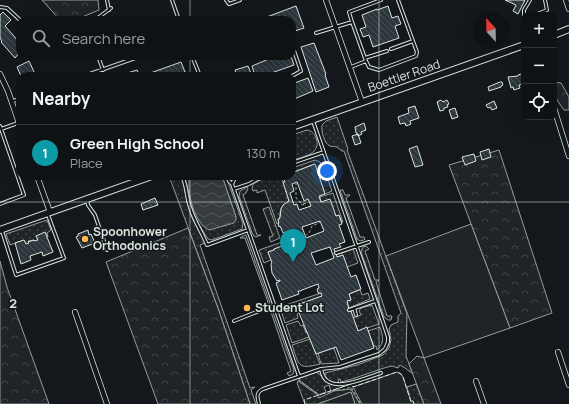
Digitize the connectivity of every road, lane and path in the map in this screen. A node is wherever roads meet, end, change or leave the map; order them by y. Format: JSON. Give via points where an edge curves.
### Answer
{"nodes":[{"id":1,"x":107,"y":0,"type":"edge"},
{"id":2,"x":172,"y":0,"type":"edge"},
{"id":3,"x":226,"y":0,"type":"edge"},
{"id":4,"x":240,"y":0,"type":"edge"},
{"id":5,"x":326,"y":0,"type":"edge"},
{"id":6,"x":382,"y":0,"type":"edge"},
{"id":7,"x":398,"y":0,"type":"edge"},
{"id":8,"x":530,"y":0,"type":"edge"},
{"id":9,"x":545,"y":0,"type":"edge"},
{"id":10,"x":566,"y":0,"type":"edge"},
{"id":11,"x":0,"y":7,"type":"edge"},
{"id":12,"x":569,"y":9,"type":"edge"},
{"id":13,"x":524,"y":12,"type":"edge"},
{"id":14,"x":542,"y":12,"type":"edge"},
{"id":15,"x":16,"y":16,"type":"edge"},
{"id":16,"x":100,"y":16,"type":"edge"},
{"id":17,"x":178,"y":16,"type":"edge"},
{"id":18,"x":352,"y":22,"type":"junction"},
{"id":19,"x":335,"y":26,"type":"junction"},
{"id":20,"x":569,"y":30,"type":"edge"},
{"id":21,"x":316,"y":33,"type":"dead end"},
{"id":22,"x":557,"y":34,"type":"edge"},
{"id":23,"x":413,"y":42,"type":"junction"},
{"id":24,"x":521,"y":46,"type":"edge"},
{"id":25,"x":391,"y":49,"type":"dead end"},
{"id":26,"x":387,"y":51,"type":"dead end"},
{"id":27,"x":296,"y":57,"type":"edge"},
{"id":28,"x":99,"y":60,"type":"edge"},
{"id":29,"x":130,"y":60,"type":"edge"},
{"id":30,"x":194,"y":60,"type":"edge"},
{"id":31,"x":366,"y":60,"type":"junction"},
{"id":32,"x":350,"y":67,"type":"junction"},
{"id":33,"x":102,"y":70,"type":"junction"},
{"id":34,"x":96,"y":72,"type":"edge"},
{"id":35,"x":198,"y":72,"type":"edge"},
{"id":36,"x":0,"y":74,"type":"edge"},
{"id":37,"x":296,"y":74,"type":"edge"},
{"id":38,"x":16,"y":100,"type":"edge"},
{"id":39,"x":12,"y":102,"type":"junction"},
{"id":40,"x":362,"y":102,"type":"junction"},
{"id":41,"x":16,"y":113,"type":"edge"},
{"id":42,"x":557,"y":118,"type":"edge"},
{"id":43,"x":313,"y":120,"type":"junction"},
{"id":44,"x":16,"y":125,"type":"edge"},
{"id":45,"x":296,"y":126,"type":"edge"},
{"id":46,"x":0,"y":128,"type":"edge"},
{"id":47,"x":324,"y":152,"type":"junction"},
{"id":48,"x":569,"y":156,"type":"edge"},
{"id":49,"x":296,"y":162,"type":"edge"},
{"id":50,"x":16,"y":173,"type":"edge"},
{"id":51,"x":18,"y":180,"type":"edge"},
{"id":52,"x":38,"y":180,"type":"edge"},
{"id":53,"x":140,"y":180,"type":"edge"},
{"id":54,"x":184,"y":180,"type":"edge"},
{"id":55,"x":229,"y":180,"type":"edge"},
{"id":56,"x":234,"y":180,"type":"edge"},
{"id":57,"x":256,"y":180,"type":"edge"},
{"id":58,"x":296,"y":182,"type":"dead end"},
{"id":59,"x":232,"y":184,"type":"junction"},
{"id":60,"x":234,"y":189,"type":"junction"},
{"id":61,"x":86,"y":199,"type":"junction"},
{"id":62,"x":300,"y":202,"type":"junction"},
{"id":63,"x":0,"y":204,"type":"edge"},
{"id":64,"x":301,"y":205,"type":"junction"},
{"id":65,"x":300,"y":209,"type":"dead end"},
{"id":66,"x":49,"y":213,"type":"junction"},
{"id":67,"x":321,"y":222,"type":"dead end"},
{"id":68,"x":1,"y":230,"type":"edge"},
{"id":69,"x":248,"y":230,"type":"junction"},
{"id":70,"x":305,"y":236,"type":"dead end"},
{"id":71,"x":369,"y":242,"type":"dead end"},
{"id":72,"x":356,"y":246,"type":"junction"},
{"id":73,"x":107,"y":250,"type":"dead end"},
{"id":74,"x":336,"y":253,"type":"dead end"},
{"id":75,"x":375,"y":301,"type":"junction"},
{"id":76,"x":274,"y":305,"type":"junction"},
{"id":77,"x":354,"y":308,"type":"junction"},
{"id":78,"x":349,"y":310,"type":"dead end"},
{"id":79,"x":75,"y":312,"type":"dead end"},
{"id":80,"x":356,"y":315,"type":"dead end"},
{"id":81,"x":234,"y":321,"type":"dead end"},
{"id":82,"x":558,"y":352,"type":"dead end"},
{"id":83,"x":321,"y":369,"type":"junction"},
{"id":84,"x":380,"y":373,"type":"dead end"},
{"id":85,"x":299,"y":376,"type":"junction"},
{"id":86,"x":294,"y":378,"type":"junction"},
{"id":87,"x":476,"y":381,"type":"dead end"},
{"id":88,"x":569,"y":385,"type":"edge"},
{"id":89,"x":107,"y":404,"type":"edge"},
{"id":90,"x":259,"y":404,"type":"edge"},
{"id":91,"x":361,"y":404,"type":"edge"},
{"id":92,"x":484,"y":404,"type":"edge"}],
"edges":[{"from":1,"to":16,"type":"lane","via":[[110,9]]},
{"from":2,"to":17,"type":"lane"},
{"from":3,"to":4,"type":"lane","via":[[229,4]]},
{"from":5,"to":19,"type":"street"},
{"from":6,"to":18,"type":"lane","via":[[349,12]]},
{"from":7,"to":23,"type":"lane"},
{"from":8,"to":13,"type":"lane"},
{"from":9,"to":14,"type":"lane","via":[[547,10]]},
{"from":10,"to":12,"type":"street"},
{"from":11,"to":15,"type":"lane","via":[[7,8]]},
{"from":18,"to":19,"type":"lane"},
{"from":18,"to":31,"type":"lane"},
{"from":19,"to":21,"type":"lane"},
{"from":19,"to":32,"type":"street"},
{"from":20,"to":22,"type":"street"},
{"from":23,"to":25,"type":"lane"},
{"from":23,"to":31,"type":"lane","via":[[416,56],[379,70],[369,67]]},
{"from":24,"to":40,"type":"street","name":"Boettler Road"},
{"from":26,"to":31,"type":"lane"},
{"from":27,"to":37,"type":"lane","via":[[301,71]]},
{"from":28,"to":33,"type":"lane"},
{"from":29,"to":33,"type":"lane"},
{"from":30,"to":35,"type":"lane"},
{"from":31,"to":32,"type":"lane"},
{"from":32,"to":40,"type":"street"},
{"from":33,"to":34,"type":"lane"},
{"from":36,"to":39,"type":"street"},
{"from":38,"to":39,"type":"lane"},
{"from":39,"to":41,"type":"street"},
{"from":40,"to":43,"type":"street","name":"Boettler Road"},
{"from":42,"to":48,"type":"street"},
{"from":43,"to":45,"type":"street","name":"Boettler Road"},
{"from":43,"to":47,"type":"lane"},
{"from":44,"to":46,"type":"lane"},
{"from":46,"to":50,"type":"lane"},
{"from":47,"to":49,"type":"lane"},
{"from":47,"to":72,"type":"lane"},
{"from":51,"to":63,"type":"lane","via":[[24,196]]},
{"from":52,"to":66,"type":"street"},
{"from":53,"to":61,"type":"street"},
{"from":54,"to":69,"type":"lane","via":[[189,205],[207,245]]},
{"from":55,"to":59,"type":"lane"},
{"from":56,"to":59,"type":"lane"},
{"from":57,"to":60,"type":"lane"},
{"from":58,"to":62,"type":"path","via":[[296,196]]},
{"from":59,"to":60,"type":"lane"},
{"from":60,"to":69,"type":"lane"},
{"from":61,"to":66,"type":"street"},
{"from":61,"to":73,"type":"lane","via":[[95,215]]},
{"from":62,"to":64,"type":"path"},
{"from":62,"to":64,"type":"path","via":[[306,204]]},
{"from":64,"to":65,"type":"path"},
{"from":66,"to":68,"type":"street"},
{"from":66,"to":68,"type":"lane","via":[[64,258],[16,275]]},
{"from":67,"to":70,"type":"path","via":[[312,226]]},
{"from":69,"to":76,"type":"lane"},
{"from":71,"to":72,"type":"lane"},
{"from":72,"to":74,"type":"lane"},
{"from":72,"to":75,"type":"lane"},
{"from":75,"to":77,"type":"lane"},
{"from":75,"to":83,"type":"lane","via":[[388,337],[385,349],[361,361]]},
{"from":76,"to":81,"type":"lane"},
{"from":76,"to":85,"type":"lane"},
{"from":77,"to":78,"type":"lane"},
{"from":77,"to":80,"type":"lane"},
{"from":79,"to":89,"type":"street"},
{"from":82,"to":88,"type":"street"},
{"from":83,"to":84,"type":"lane","via":[[324,378],[334,384],[353,382]]},
{"from":83,"to":85,"type":"lane"},
{"from":85,"to":86,"type":"lane"},
{"from":86,"to":90,"type":"lane","via":[[263,388],[257,393]]},
{"from":86,"to":91,"type":"path","via":[[320,395],[351,388]]},
{"from":87,"to":92,"type":"street"}]}
